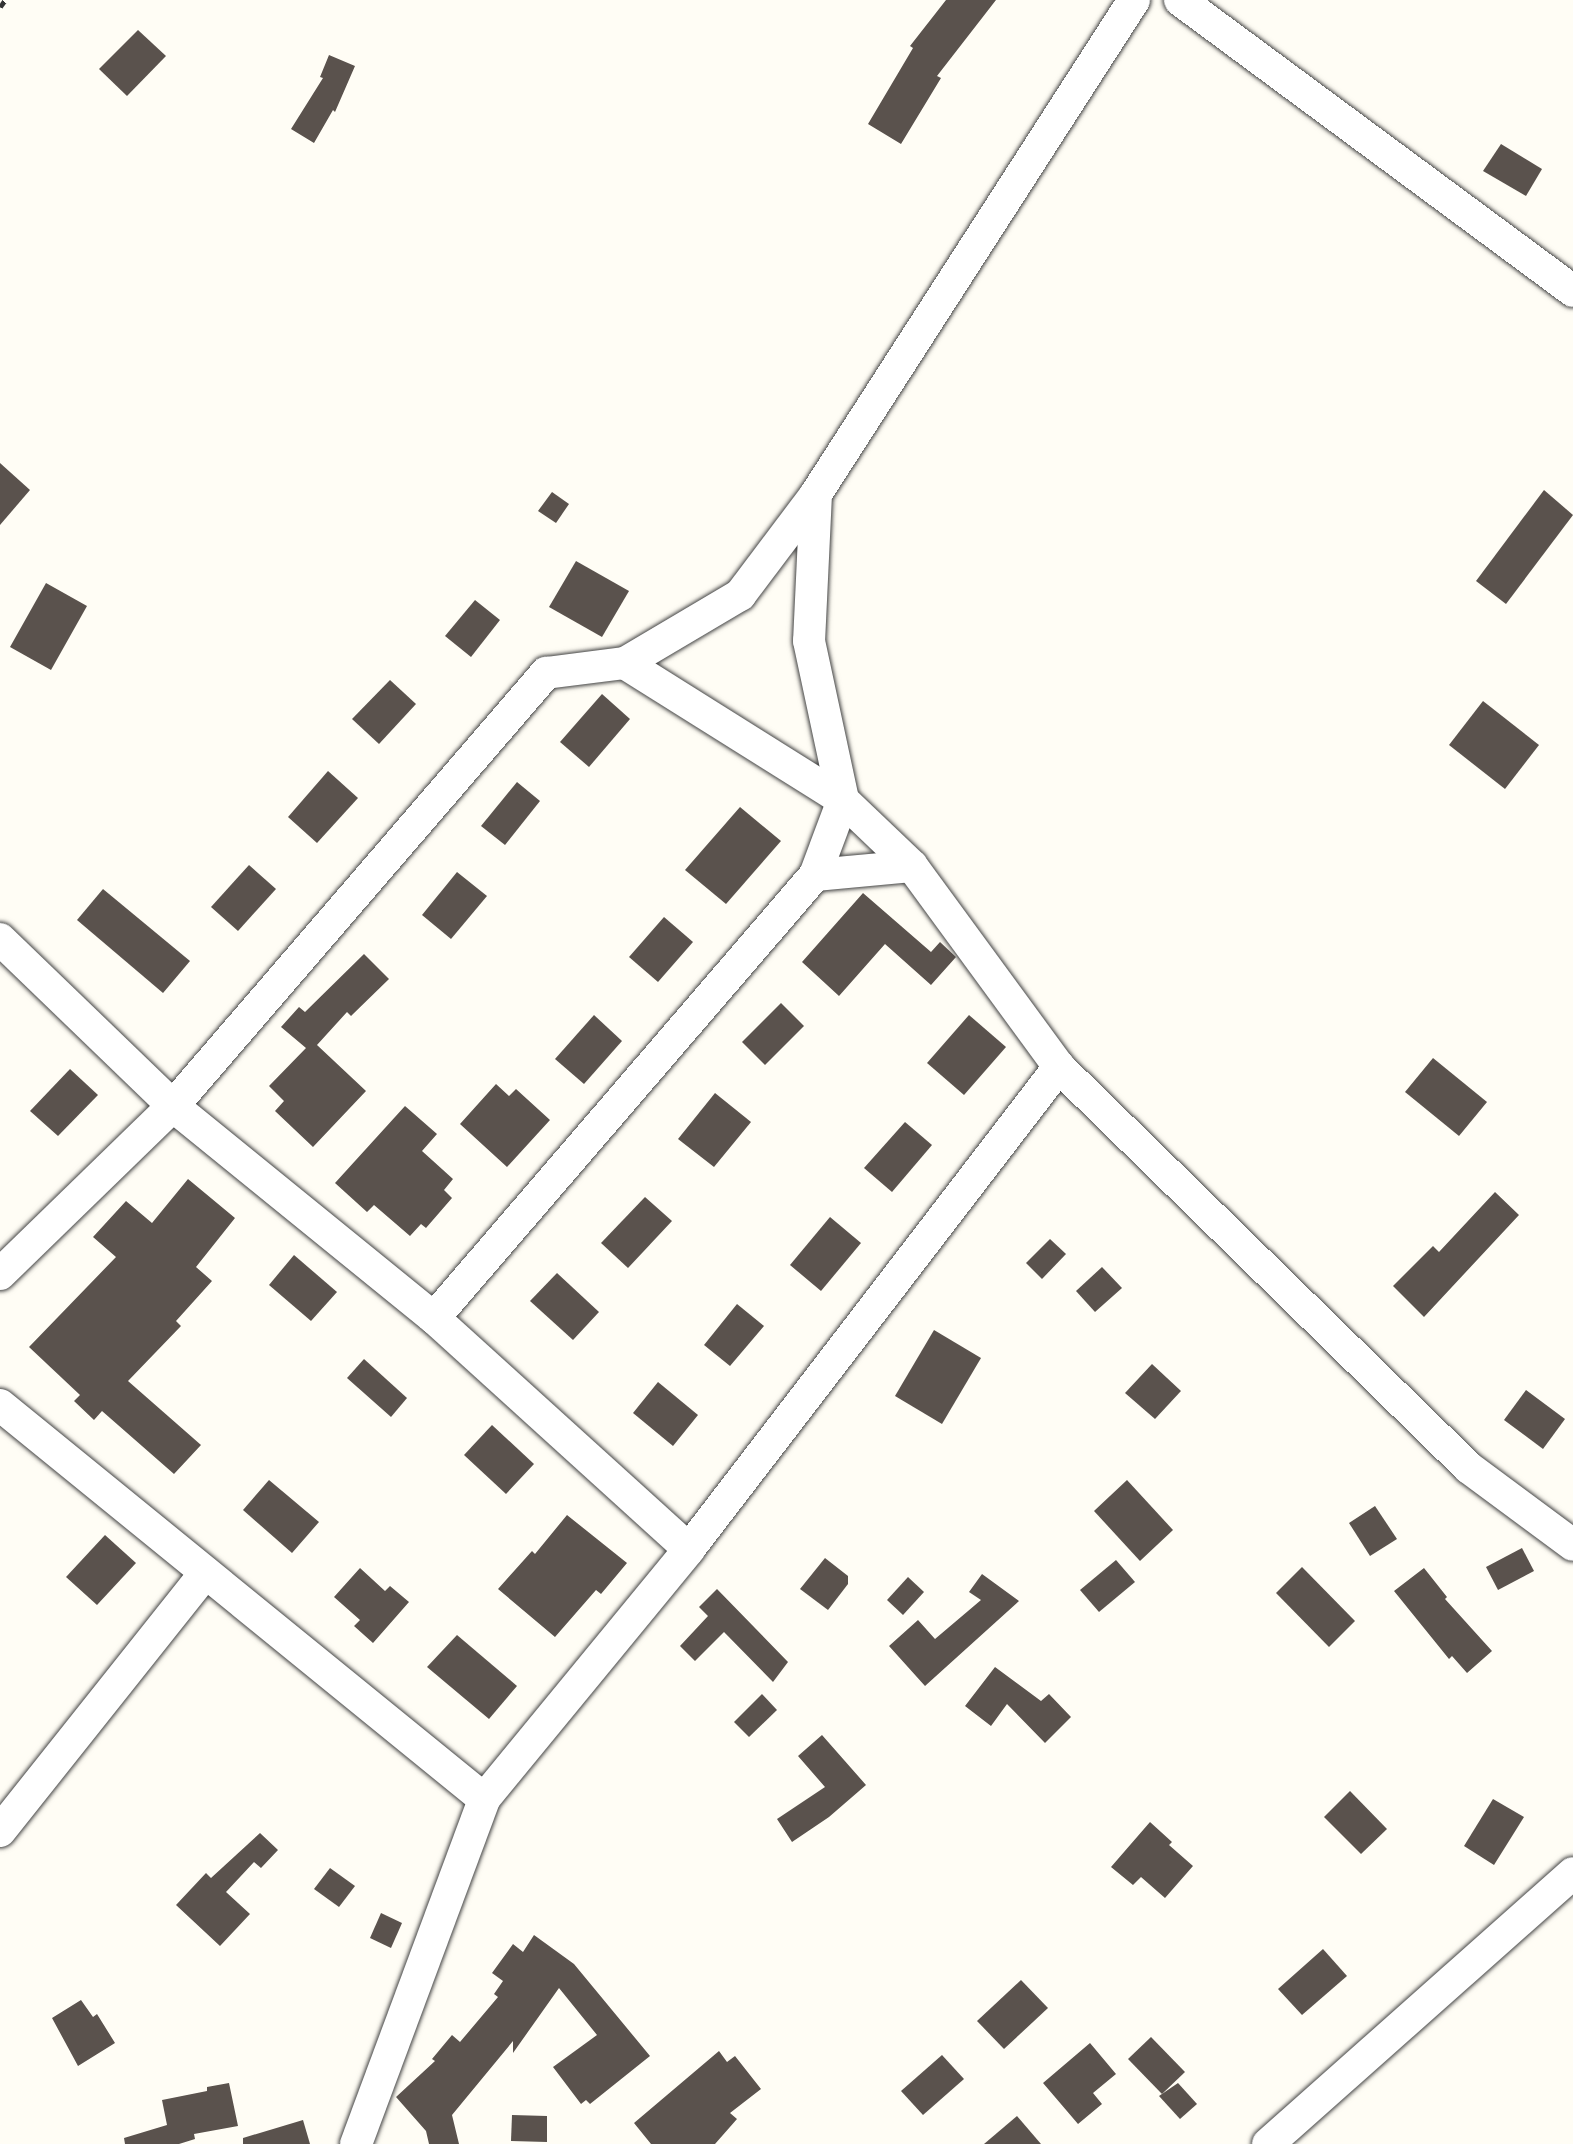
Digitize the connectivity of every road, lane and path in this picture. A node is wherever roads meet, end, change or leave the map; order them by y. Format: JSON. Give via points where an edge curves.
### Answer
{"nodes":[{"id":1,"x":5,"y":0,"type":"edge"},
{"id":2,"x":1134,"y":0,"type":"edge"},
{"id":3,"x":1180,"y":0,"type":"edge"},
{"id":4,"x":0,"y":7,"type":"edge"},
{"id":5,"x":1573,"y":291,"type":"edge"},
{"id":6,"x":816,"y":494,"type":"junction"},
{"id":7,"x":625,"y":663,"type":"junction"},
{"id":8,"x":843,"y":800,"type":"junction"},
{"id":9,"x":912,"y":866,"type":"junction"},
{"id":10,"x":815,"y":875,"type":"junction"},
{"id":11,"x":0,"y":939,"type":"edge"},
{"id":12,"x":1059,"y":1067,"type":"junction"},
{"id":13,"x":173,"y":1106,"type":"junction"},
{"id":14,"x":0,"y":1274,"type":"edge"},
{"id":15,"x":434,"y":1318,"type":"junction"},
{"id":16,"x":0,"y":1405,"type":"edge"},
{"id":17,"x":1573,"y":1545,"type":"edge"},
{"id":18,"x":689,"y":1549,"type":"junction"},
{"id":19,"x":205,"y":1573,"type":"junction"},
{"id":20,"x":484,"y":1799,"type":"junction"},
{"id":21,"x":0,"y":1830,"type":"edge"},
{"id":22,"x":1573,"y":1873,"type":"edge"},
{"id":23,"x":1275,"y":2142,"type":"edge"},
{"id":24,"x":356,"y":2144,"type":"edge"}],
"edges":[{"from":1,"to":4,"type":"path"},
{"from":2,"to":6,"type":"street"},
{"from":3,"to":5,"type":"street"},
{"from":6,"to":7,"type":"street","via":[[740,594]]},
{"from":6,"to":8,"type":"street","via":[[809,641]]},
{"from":7,"to":8,"type":"street"},
{"from":7,"to":13,"type":"street","via":[[546,673]]},
{"from":8,"to":9,"type":"street"},
{"from":8,"to":10,"type":"street"},
{"from":9,"to":10,"type":"street"},
{"from":9,"to":12,"type":"street"},
{"from":10,"to":15,"type":"street"},
{"from":11,"to":13,"type":"street"},
{"from":12,"to":17,"type":"street","via":[[1469,1468]]},
{"from":12,"to":18,"type":"street"},
{"from":13,"to":14,"type":"street"},
{"from":13,"to":15,"type":"street"},
{"from":15,"to":18,"type":"street"},
{"from":16,"to":19,"type":"street"},
{"from":18,"to":20,"type":"street"},
{"from":19,"to":20,"type":"street"},
{"from":19,"to":21,"type":"street"},
{"from":20,"to":24,"type":"street"},
{"from":22,"to":23,"type":"street"}]}
